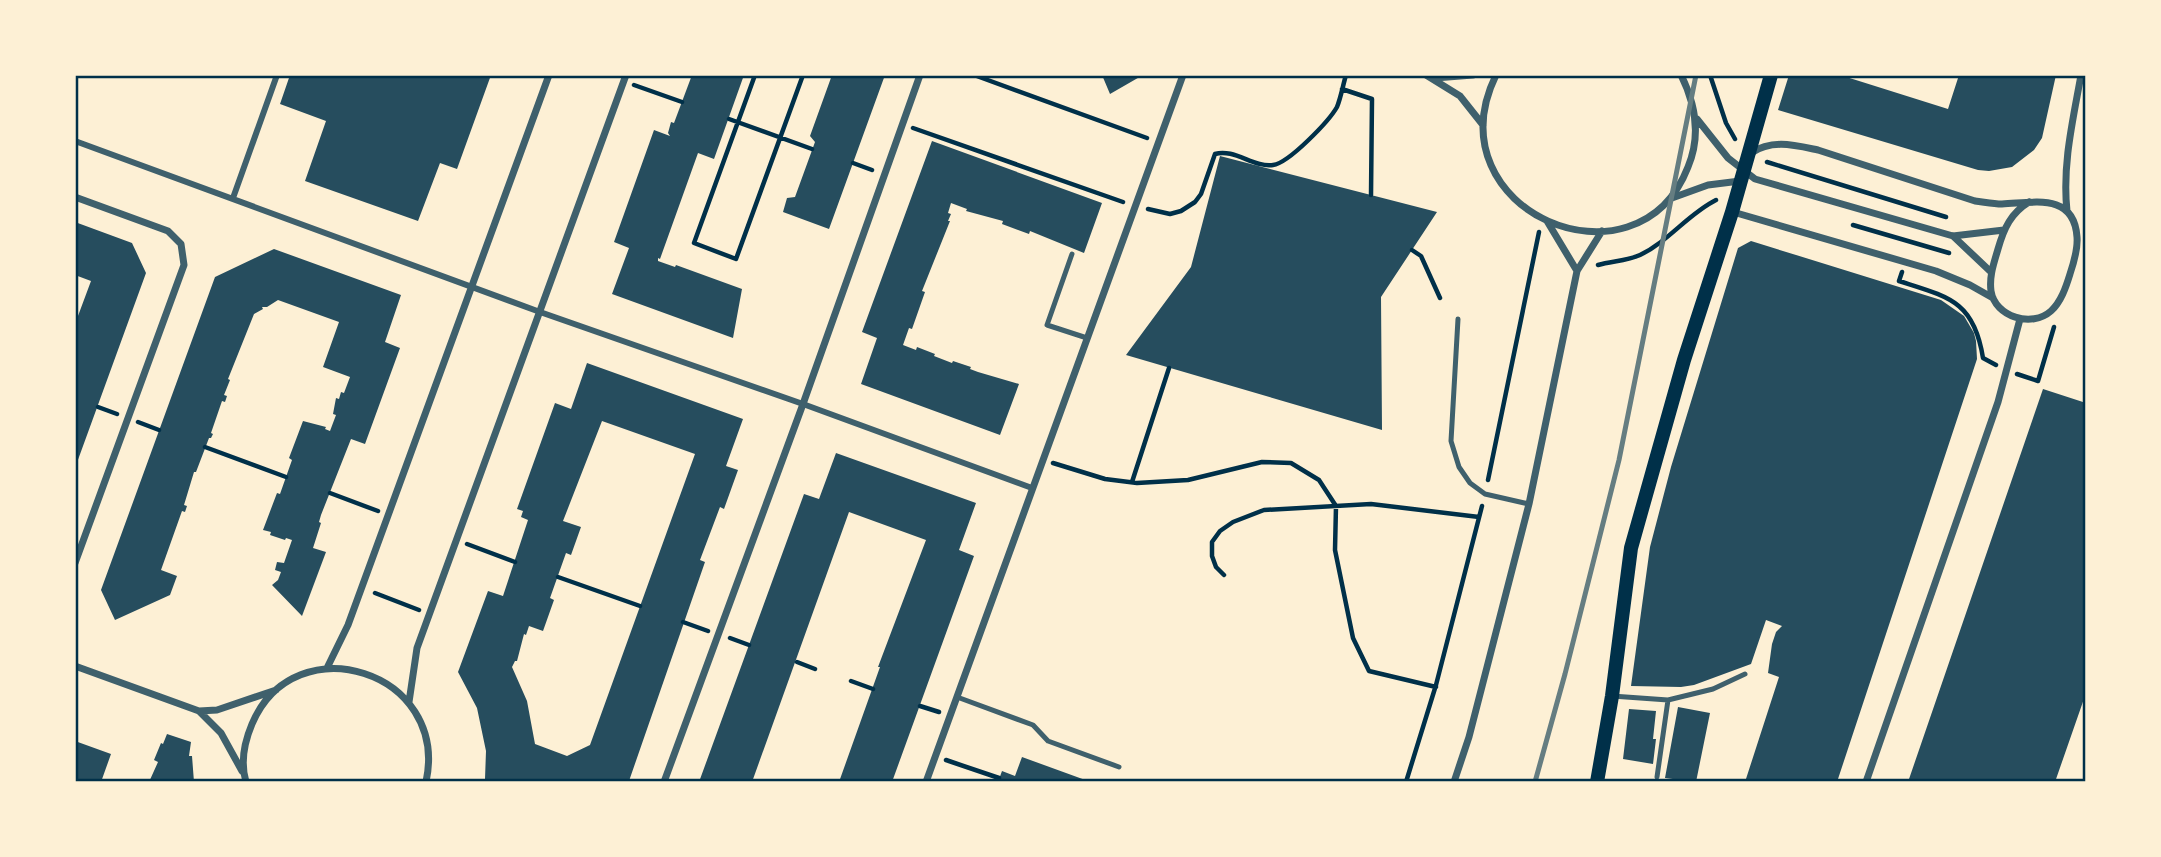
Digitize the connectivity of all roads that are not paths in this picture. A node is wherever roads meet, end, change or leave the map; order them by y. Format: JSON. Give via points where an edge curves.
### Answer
{"nodes":[{"id":1,"x":277,"y":75,"type":"edge"},
{"id":2,"x":548,"y":75,"type":"edge"},
{"id":3,"x":920,"y":75,"type":"edge"},
{"id":4,"x":1183,"y":75,"type":"edge"},
{"id":5,"x":1473,"y":75,"type":"edge"},
{"id":6,"x":1496,"y":75,"type":"edge"},
{"id":7,"x":1681,"y":75,"type":"edge"},
{"id":8,"x":1771,"y":75,"type":"edge"},
{"id":9,"x":2081,"y":75,"type":"edge"},
{"id":10,"x":1430,"y":77,"type":"edge"},
{"id":11,"x":625,"y":78,"type":"edge"},
{"id":12,"x":1696,"y":118,"type":"junction"},
{"id":13,"x":1483,"y":125,"type":"junction"},
{"id":14,"x":75,"y":141,"type":"edge"},
{"id":15,"x":1749,"y":153,"type":"junction"},
{"id":16,"x":1755,"y":179,"type":"junction"},
{"id":17,"x":75,"y":197,"type":"edge"},
{"id":18,"x":233,"y":198,"type":"junction"},
{"id":19,"x":1672,"y":198,"type":"junction"},
{"id":20,"x":2029,"y":202,"type":"junction"},
{"id":21,"x":2067,"y":211,"type":"junction"},
{"id":22,"x":1732,"y":212,"type":"junction"},
{"id":23,"x":1548,"y":221,"type":"junction"},
{"id":24,"x":1606,"y":230,"type":"junction"},
{"id":25,"x":2004,"y":230,"type":"junction"},
{"id":26,"x":1953,"y":236,"type":"junction"},
{"id":27,"x":1072,"y":254,"type":"dead end"},
{"id":28,"x":1577,"y":271,"type":"junction"},
{"id":29,"x":1991,"y":272,"type":"junction"},
{"id":30,"x":471,"y":285,"type":"junction"},
{"id":31,"x":1993,"y":298,"type":"junction"},
{"id":32,"x":540,"y":312,"type":"junction"},
{"id":33,"x":2020,"y":319,"type":"junction"},
{"id":34,"x":1458,"y":320,"type":"dead end"},
{"id":35,"x":1087,"y":338,"type":"junction"},
{"id":36,"x":803,"y":404,"type":"junction"},
{"id":37,"x":1032,"y":488,"type":"junction"},
{"id":38,"x":1530,"y":504,"type":"junction"},
{"id":39,"x":75,"y":563,"type":"edge"},
{"id":40,"x":75,"y":666,"type":"edge"},
{"id":41,"x":327,"y":668,"type":"junction"},
{"id":42,"x":1745,"y":674,"type":"dead end"},
{"id":43,"x":277,"y":690,"type":"junction"},
{"id":44,"x":1612,"y":696,"type":"junction"},
{"id":45,"x":957,"y":697,"type":"junction"},
{"id":46,"x":1668,"y":700,"type":"junction"},
{"id":47,"x":409,"y":702,"type":"junction"},
{"id":48,"x":199,"y":712,"type":"junction"},
{"id":49,"x":1119,"y":766,"type":"dead end"},
{"id":50,"x":242,"y":771,"type":"junction"},
{"id":51,"x":1657,"y":777,"type":"dead end"},
{"id":52,"x":246,"y":782,"type":"edge"},
{"id":53,"x":426,"y":782,"type":"edge"},
{"id":54,"x":664,"y":782,"type":"edge"},
{"id":55,"x":926,"y":782,"type":"edge"},
{"id":56,"x":1454,"y":782,"type":"edge"},
{"id":57,"x":1597,"y":782,"type":"edge"},
{"id":58,"x":1867,"y":782,"type":"edge"}],
"edges":[{"from":1,"to":18,"type":"street"},
{"from":2,"to":30,"type":"street"},
{"from":3,"to":36,"type":"street"},
{"from":4,"to":35,"type":"street"},
{"from":5,"to":10,"type":"street"},
{"from":6,"to":13,"type":"street"},
{"from":7,"to":12,"type":"street"},
{"from":8,"to":15,"type":"main road"},
{"from":9,"to":21,"type":"street","via":[[2066,159]]},
{"from":10,"to":13,"type":"street","via":[[1460,96]]},
{"from":11,"to":32,"type":"street"},
{"from":12,"to":16,"type":"street","via":[[1728,158]]},
{"from":12,"to":19,"type":"street","via":[[1692,157]]},
{"from":13,"to":23,"type":"street","via":[[1492,172],[1523,208]]},
{"from":14,"to":18,"type":"street"},
{"from":15,"to":20,"type":"street","via":[[1776,144],[1798,146],[1975,201]]},
{"from":15,"to":22,"type":"main road"},
{"from":16,"to":19,"type":"street","via":[[1708,185]]},
{"from":16,"to":26,"type":"street"},
{"from":17,"to":39,"type":"street","via":[[168,232],[181,244],[184,265]]},
{"from":18,"to":30,"type":"street"},
{"from":19,"to":24,"type":"street","via":[[1640,223]]},
{"from":20,"to":21,"type":"street","via":[[2051,202]]},
{"from":20,"to":25,"type":"street","via":[[2015,211]]},
{"from":21,"to":33,"type":"street","via":[[2077,243],[2066,288],[2045,316]]},
{"from":22,"to":31,"type":"street","via":[[1905,262],[1959,280]]},
{"from":22,"to":44,"type":"main road","via":[[1631,548]]},
{"from":23,"to":24,"type":"street","via":[[1569,228]]},
{"from":23,"to":28,"type":"street"},
{"from":24,"to":28,"type":"street"},
{"from":25,"to":26,"type":"street"},
{"from":25,"to":29,"type":"street"},
{"from":26,"to":29,"type":"street"},
{"from":27,"to":35,"type":"lane","via":[[1047,325]]},
{"from":28,"to":38,"type":"street"},
{"from":29,"to":31,"type":"street"},
{"from":30,"to":32,"type":"street"},
{"from":30,"to":41,"type":"street","via":[[362,588]]},
{"from":31,"to":33,"type":"street"},
{"from":32,"to":36,"type":"street"},
{"from":32,"to":47,"type":"street","via":[[417,648]]},
{"from":33,"to":58,"type":"street","via":[[2007,371]]},
{"from":34,"to":38,"type":"lane","via":[[1451,441],[1459,467],[1485,494]]},
{"from":35,"to":37,"type":"street"},
{"from":36,"to":37,"type":"street"},
{"from":36,"to":54,"type":"street"},
{"from":37,"to":45,"type":"street"},
{"from":38,"to":56,"type":"street"},
{"from":40,"to":48,"type":"street"},
{"from":41,"to":43,"type":"street","via":[[297,677]]},
{"from":41,"to":47,"type":"street","via":[[374,676]]},
{"from":42,"to":46,"type":"lane","via":[[1713,689]]},
{"from":43,"to":48,"type":"street"},
{"from":43,"to":50,"type":"street","via":[[256,714],[244,742]]},
{"from":44,"to":46,"type":"lane"},
{"from":44,"to":57,"type":"main road"},
{"from":45,"to":49,"type":"lane","via":[[1033,726],[1048,741]]},
{"from":45,"to":55,"type":"street"},
{"from":46,"to":51,"type":"lane"},
{"from":47,"to":53,"type":"street","via":[[427,739],[430,765]]},
{"from":48,"to":50,"type":"street","via":[[221,733]]},
{"from":50,"to":52,"type":"street"}]}
